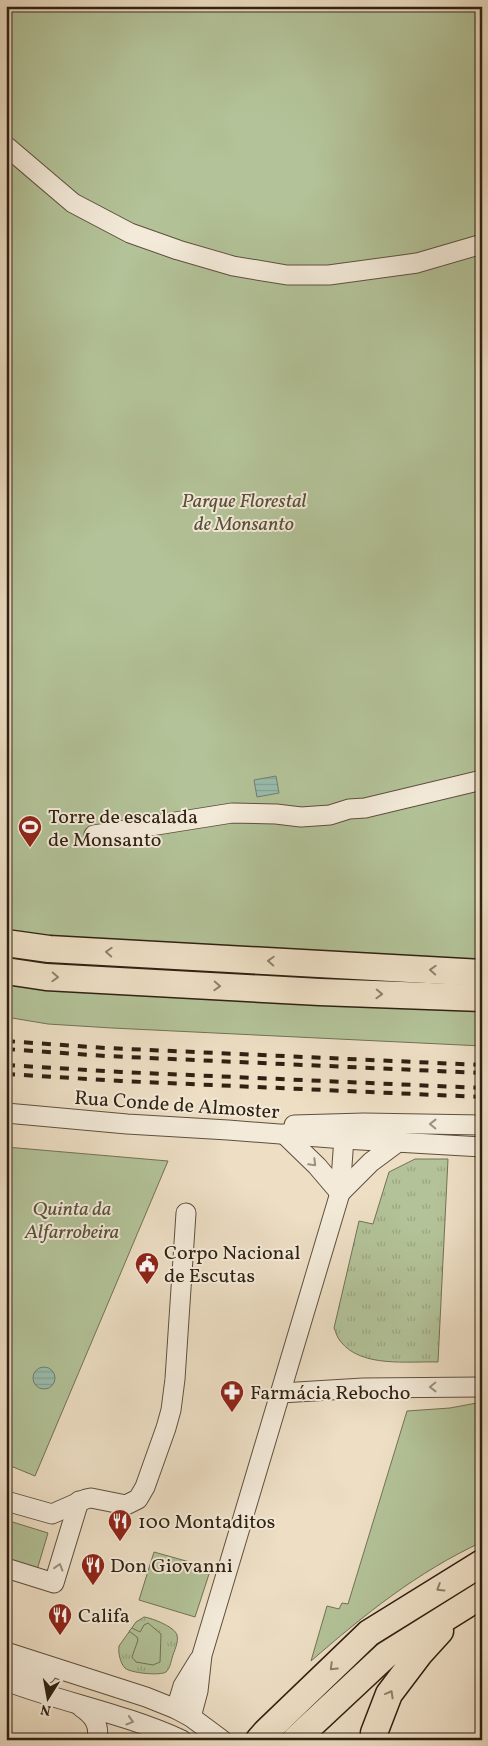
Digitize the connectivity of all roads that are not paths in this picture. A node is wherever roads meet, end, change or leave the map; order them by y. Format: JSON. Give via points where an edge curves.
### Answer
{"nodes":[{"id":1,"x":6,"y":146,"type":"edge"},
{"id":2,"x":482,"y":244,"type":"edge"},
{"id":3,"x":482,"y":780,"type":"edge"},
{"id":4,"x":94,"y":835,"type":"dead end"},
{"id":5,"x":6,"y":943,"type":"edge"},
{"id":6,"x":6,"y":971,"type":"edge"},
{"id":7,"x":482,"y":973,"type":"edge"},
{"id":8,"x":482,"y":998,"type":"edge"},
{"id":9,"x":6,"y":1113,"type":"edge"},
{"id":10,"x":482,"y":1126,"type":"edge"},
{"id":11,"x":228,"y":1130,"type":"junction"},
{"id":12,"x":344,"y":1132,"type":"junction"},
{"id":13,"x":284,"y":1134,"type":"junction"},
{"id":14,"x":398,"y":1142,"type":"junction"},
{"id":15,"x":482,"y":1147,"type":"edge"},
{"id":16,"x":340,"y":1193,"type":"junction"},
{"id":17,"x":186,"y":1213,"type":"dead end"},
{"id":18,"x":482,"y":1387,"type":"edge"},
{"id":19,"x":281,"y":1393,"type":"junction"},
{"id":20,"x":6,"y":1501,"type":"edge"},
{"id":21,"x":79,"y":1501,"type":"junction"},
{"id":22,"x":482,"y":1563,"type":"edge"},
{"id":23,"x":6,"y":1568,"type":"edge"},
{"id":24,"x":472,"y":1600,"type":"edge"},
{"id":25,"x":6,"y":1652,"type":"edge"},
{"id":26,"x":6,"y":1670,"type":"edge"},
{"id":27,"x":74,"y":1675,"type":"junction"},
{"id":28,"x":6,"y":1681,"type":"edge"},
{"id":29,"x":6,"y":1690,"type":"edge"},
{"id":30,"x":33,"y":1692,"type":"junction"},
{"id":31,"x":78,"y":1705,"type":"junction"},
{"id":32,"x":183,"y":1713,"type":"junction"},
{"id":33,"x":97,"y":1740,"type":"edge"},
{"id":34,"x":182,"y":1740,"type":"edge"},
{"id":35,"x":222,"y":1740,"type":"edge"},
{"id":36,"x":260,"y":1740,"type":"edge"},
{"id":37,"x":295,"y":1740,"type":"edge"},
{"id":38,"x":375,"y":1740,"type":"edge"}],
"edges":[{"from":1,"to":2,"type":"street","via":[[73,203],[130,233],[233,266],[288,275],[329,276],[417,263]]},
{"from":3,"to":4,"type":"street","via":[[365,808],[349,808],[330,815],[301,817],[232,813]]},
{"from":7,"to":5,"type":"highway","one_way":true,"via":[[59,949]]},
{"from":6,"to":8,"type":"highway","one_way":true,"via":[[46,977]]},
{"from":9,"to":11,"type":"street","name":"Rua Conde de Almoster"},
{"from":10,"to":12,"type":"street","one_way":true},
{"from":11,"to":12,"type":"street","via":[[275,1125]]},
{"from":11,"to":13,"type":"street","name":"Rua Conde de Almoster"},
{"from":12,"to":13,"type":"street","name":"Rua Conde de Almoster"},
{"from":12,"to":14,"type":"street"},
{"from":12,"to":16,"type":"street"},
{"from":13,"to":16,"type":"street","one_way":true},
{"from":14,"to":15,"type":"street"},
{"from":14,"to":16,"type":"street","via":[[371,1162]]},
{"from":16,"to":19,"type":"street"},
{"from":17,"to":21,"type":"street","via":[[172,1410],[146,1487],[138,1499],[126,1505],[91,1498]]},
{"from":18,"to":19,"type":"street","one_way":true,"via":[[363,1388]]},
{"from":19,"to":32,"type":"street","via":[[202,1655],[183,1686]]},
{"from":20,"to":21,"type":"street","via":[[52,1514]]},
{"from":23,"to":21,"type":"street","one_way":true,"via":[[54,1583]]},
{"from":22,"to":36,"type":"highway","one_way":true,"via":[[369,1633]]},
{"from":24,"to":37,"type":"highway","via":[[386,1655]]},
{"from":38,"to":24,"type":"highway","one_way":true,"via":[[374,1733],[389,1694],[420,1653]]},
{"from":25,"to":27,"type":"street"},
{"from":26,"to":27,"type":"street"},
{"from":27,"to":32,"type":"street","via":[[146,1697]]},
{"from":28,"to":30,"type":"street"},
{"from":29,"to":30,"type":"street"},
{"from":30,"to":31,"type":"street"},
{"from":31,"to":33,"type":"street","via":[[94,1718],[98,1727]]},
{"from":31,"to":34,"type":"street","one_way":true},
{"from":32,"to":35,"type":"street"}]}
